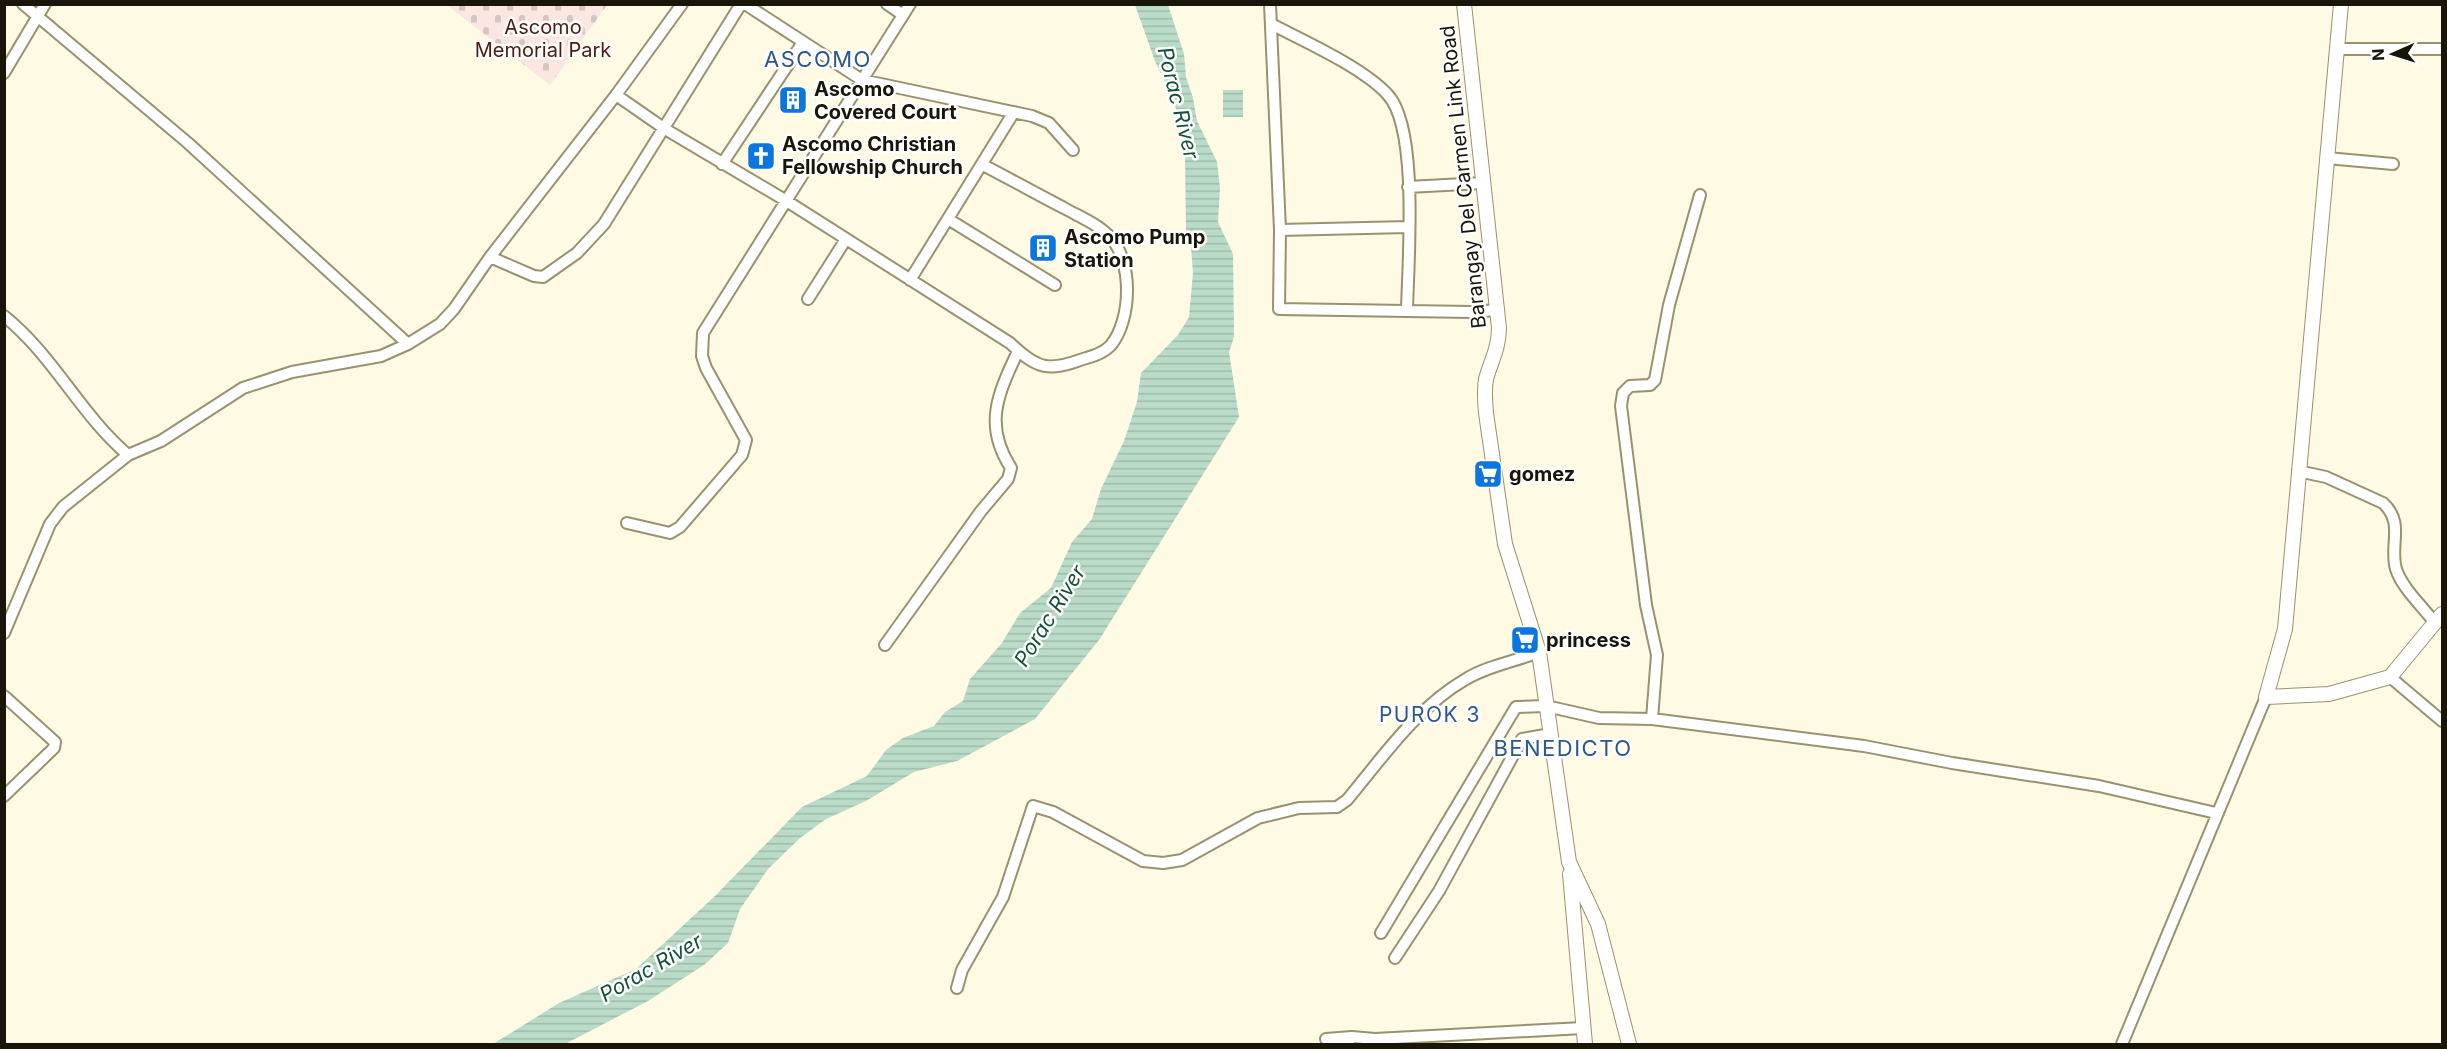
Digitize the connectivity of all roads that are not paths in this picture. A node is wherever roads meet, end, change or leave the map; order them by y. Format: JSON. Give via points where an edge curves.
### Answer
{"nodes":[{"id":1,"x":23,"y":4,"type":"edge"},
{"id":2,"x":45,"y":4,"type":"edge"},
{"id":3,"x":682,"y":4,"type":"edge"},
{"id":4,"x":743,"y":4,"type":"edge"},
{"id":5,"x":887,"y":4,"type":"edge"},
{"id":6,"x":910,"y":4,"type":"edge"},
{"id":7,"x":1270,"y":4,"type":"edge"},
{"id":8,"x":1464,"y":4,"type":"edge"},
{"id":9,"x":2341,"y":4,"type":"edge"},
{"id":10,"x":903,"y":15,"type":"junction"},
{"id":11,"x":38,"y":18,"type":"junction"},
{"id":12,"x":1271,"y":24,"type":"junction"},
{"id":13,"x":803,"y":42,"type":"junction"},
{"id":14,"x":2336,"y":49,"type":"junction"},
{"id":15,"x":2442,"y":49,"type":"edge"},
{"id":16,"x":5,"y":72,"type":"edge"},
{"id":17,"x":862,"y":80,"type":"junction"},
{"id":18,"x":616,"y":95,"type":"junction"},
{"id":19,"x":1014,"y":112,"type":"junction"},
{"id":20,"x":665,"y":129,"type":"junction"},
{"id":21,"x":1073,"y":150,"type":"dead end"},
{"id":22,"x":2327,"y":158,"type":"junction"},
{"id":23,"x":722,"y":164,"type":"junction"},
{"id":24,"x":2393,"y":164,"type":"dead end"},
{"id":25,"x":983,"y":165,"type":"junction"},
{"id":26,"x":1483,"y":183,"type":"junction"},
{"id":27,"x":1408,"y":187,"type":"junction"},
{"id":28,"x":1700,"y":195,"type":"dead end"},
{"id":29,"x":785,"y":200,"type":"junction"},
{"id":30,"x":948,"y":219,"type":"junction"},
{"id":31,"x":1408,"y":227,"type":"junction"},
{"id":32,"x":1280,"y":230,"type":"junction"},
{"id":33,"x":846,"y":239,"type":"junction"},
{"id":34,"x":490,"y":257,"type":"junction"},
{"id":35,"x":910,"y":280,"type":"junction"},
{"id":36,"x":1055,"y":285,"type":"dead end"},
{"id":37,"x":808,"y":299,"type":"dead end"},
{"id":38,"x":1407,"y":310,"type":"junction"},
{"id":39,"x":1497,"y":310,"type":"junction"},
{"id":40,"x":4,"y":316,"type":"edge"},
{"id":41,"x":408,"y":344,"type":"junction"},
{"id":42,"x":1018,"y":351,"type":"junction"},
{"id":43,"x":128,"y":455,"type":"junction"},
{"id":44,"x":2298,"y":471,"type":"junction"},
{"id":45,"x":627,"y":523,"type":"dead end"},
{"id":46,"x":2439,"y":618,"type":"edge"},
{"id":47,"x":4,"y":633,"type":"edge"},
{"id":48,"x":885,"y":645,"type":"dead end"},
{"id":49,"x":1539,"y":652,"type":"junction"},
{"id":50,"x":2390,"y":677,"type":"junction"},
{"id":51,"x":4,"y":696,"type":"edge"},
{"id":52,"x":2266,"y":697,"type":"junction"},
{"id":53,"x":1546,"y":706,"type":"junction"},
{"id":54,"x":1652,"y":719,"type":"junction"},
{"id":55,"x":2442,"y":721,"type":"edge"},
{"id":56,"x":1551,"y":734,"type":"junction"},
{"id":57,"x":4,"y":796,"type":"edge"},
{"id":58,"x":2216,"y":813,"type":"junction"},
{"id":59,"x":1569,"y":862,"type":"junction"},
{"id":60,"x":1381,"y":933,"type":"dead end"},
{"id":61,"x":1395,"y":958,"type":"dead end"},
{"id":62,"x":957,"y":988,"type":"dead end"},
{"id":63,"x":1583,"y":1028,"type":"junction"},
{"id":64,"x":1326,"y":1038,"type":"dead end"},
{"id":65,"x":1349,"y":1041,"type":"edge"},
{"id":66,"x":1585,"y":1044,"type":"edge"},
{"id":67,"x":1629,"y":1044,"type":"edge"},
{"id":68,"x":2122,"y":1044,"type":"edge"}],
"edges":[{"from":1,"to":11,"type":"street"},
{"from":2,"to":11,"type":"street"},
{"from":3,"to":18,"type":"street"},
{"from":4,"to":13,"type":"street"},
{"from":4,"to":20,"type":"street"},
{"from":5,"to":10,"type":"street"},
{"from":6,"to":10,"type":"street"},
{"from":7,"to":12,"type":"street"},
{"from":8,"to":26,"type":"street","name":"Barangay Del Carmen Link Road"},
{"from":9,"to":14,"type":"street"},
{"from":10,"to":17,"type":"street"},
{"from":11,"to":16,"type":"street"},
{"from":11,"to":41,"type":"street","via":[[188,143]]},
{"from":12,"to":27,"type":"street","via":[[1357,72],[1389,95],[1401,119]]},
{"from":12,"to":32,"type":"street"},
{"from":13,"to":17,"type":"street"},
{"from":13,"to":23,"type":"street"},
{"from":14,"to":15,"type":"street"},
{"from":14,"to":22,"type":"street"},
{"from":17,"to":19,"type":"street"},
{"from":17,"to":29,"type":"street"},
{"from":18,"to":20,"type":"street"},
{"from":18,"to":34,"type":"street"},
{"from":19,"to":21,"type":"street","via":[[1049,123]]},
{"from":19,"to":25,"type":"street"},
{"from":20,"to":23,"type":"street"},
{"from":20,"to":34,"type":"street","via":[[604,224],[577,253],[553,271],[543,277],[534,276]]},
{"from":22,"to":24,"type":"street"},
{"from":22,"to":44,"type":"street"},
{"from":23,"to":29,"type":"street"},
{"from":25,"to":30,"type":"street"},
{"from":25,"to":42,"type":"street","via":[[1098,227],[1122,253],[1127,273],[1127,300],[1117,334],[1101,353],[1053,368],[1041,367]]},
{"from":26,"to":27,"type":"street"},
{"from":26,"to":39,"type":"street","name":"Barangay Del Carmen Link Road"},
{"from":27,"to":31,"type":"street"},
{"from":28,"to":54,"type":"street","via":[[1669,305],[1655,380],[1650,385],[1630,386],[1623,393],[1621,406],[1646,605],[1657,655]]},
{"from":29,"to":33,"type":"street"},
{"from":29,"to":45,"type":"street","via":[[703,333],[706,368],[746,440],[745,448],[680,528],[670,532]]},
{"from":30,"to":35,"type":"street"},
{"from":30,"to":36,"type":"street"},
{"from":31,"to":32,"type":"street"},
{"from":31,"to":38,"type":"street"},
{"from":32,"to":38,"type":"street","via":[[1279,309]]},
{"from":33,"to":35,"type":"street"},
{"from":33,"to":37,"type":"street"},
{"from":34,"to":41,"type":"street","via":[[440,324]]},
{"from":35,"to":42,"type":"street"},
{"from":38,"to":39,"type":"street"},
{"from":39,"to":49,"type":"street","name":"Barangay Del Carmen Link Road","via":[[1499,346],[1487,378],[1486,413],[1505,544]]},
{"from":40,"to":43,"type":"street","via":[[24,332],[71,394]]},
{"from":41,"to":43,"type":"street","via":[[360,362],[265,379],[243,388],[161,441]]},
{"from":42,"to":48,"type":"street","via":[[994,417],[999,445],[1011,468],[1008,479]]},
{"from":43,"to":47,"type":"street","via":[[63,507],[50,524]]},
{"from":44,"to":46,"type":"street","via":[[2326,477],[2383,503],[2390,510],[2397,534],[2397,573]]},
{"from":44,"to":52,"type":"street","via":[[2285,629]]},
{"from":46,"to":50,"type":"street"},
{"from":49,"to":53,"type":"street","name":"Barangay Del Carmen Link Road"},
{"from":49,"to":62,"type":"street","via":[[1466,678],[1412,724],[1337,807],[1299,808],[1258,819],[1182,860],[1143,861],[1053,812],[1033,806],[1003,897],[962,970]]},
{"from":50,"to":52,"type":"street","via":[[2329,694]]},
{"from":50,"to":55,"type":"street"},
{"from":51,"to":57,"type":"street","via":[[55,742]]},
{"from":52,"to":58,"type":"street"},
{"from":53,"to":54,"type":"street","via":[[1599,718]]},
{"from":53,"to":56,"type":"street","name":"Barangay Del Carmen Link Road"},
{"from":53,"to":60,"type":"street","via":[[1516,707]]},
{"from":54,"to":58,"type":"street","via":[[1864,746],[2099,786]]},
{"from":56,"to":59,"type":"street","name":"Barangay Del Carmen Link Road"},
{"from":56,"to":61,"type":"street","via":[[1522,739],[1439,891]]},
{"from":58,"to":68,"type":"street"},
{"from":59,"to":63,"type":"street"},
{"from":59,"to":67,"type":"street","name":"Barangay Del Carmen Link Road","via":[[1598,924]]},
{"from":63,"to":65,"type":"street"},
{"from":63,"to":66,"type":"street"},
{"from":64,"to":65,"type":"street"}]}
